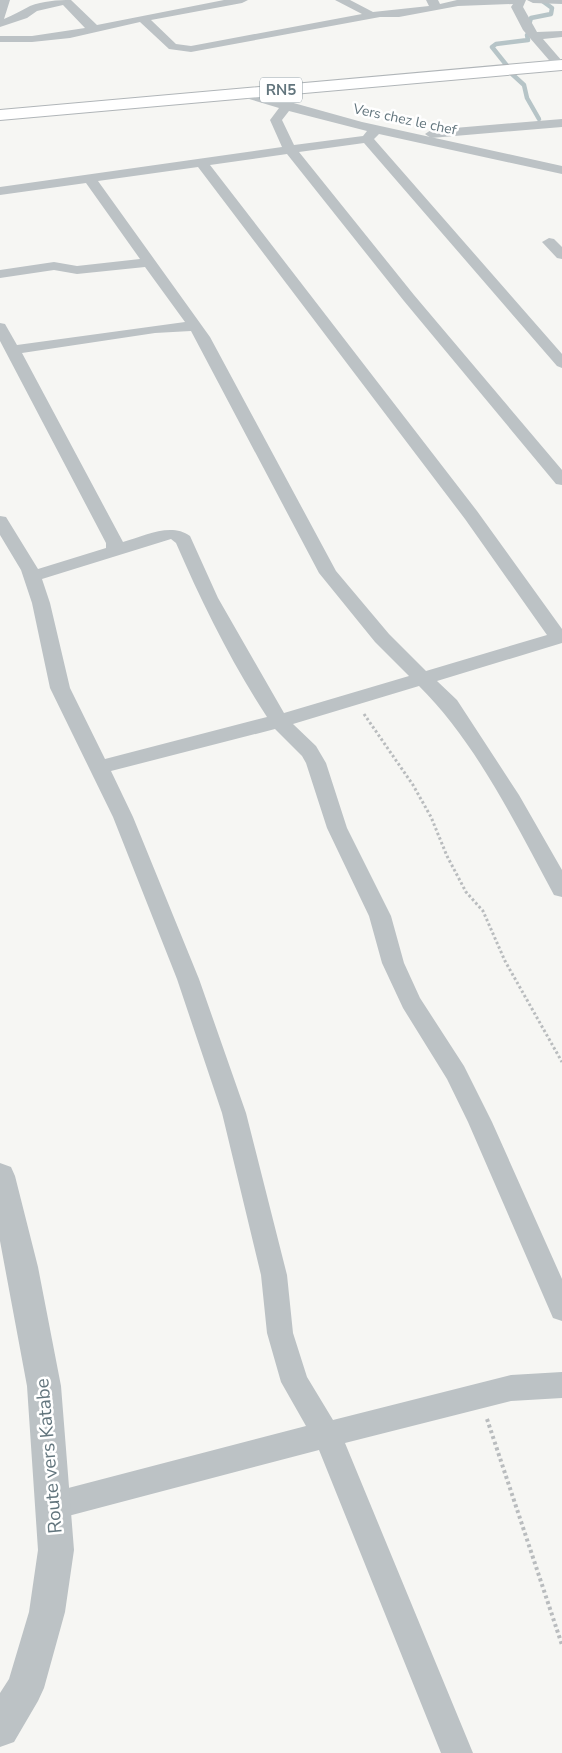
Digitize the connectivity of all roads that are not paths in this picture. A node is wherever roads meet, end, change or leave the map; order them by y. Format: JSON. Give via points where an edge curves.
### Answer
{"nodes":[{"id":1,"x":4,"y":0,"type":"edge"},
{"id":2,"x":65,"y":0,"type":"edge"},
{"id":3,"x":180,"y":0,"type":"edge"},
{"id":4,"x":242,"y":0,"type":"edge"},
{"id":5,"x":341,"y":0,"type":"edge"},
{"id":6,"x":520,"y":0,"type":"edge"},
{"id":7,"x":534,"y":0,"type":"edge"},
{"id":8,"x":562,"y":1,"type":"edge"},
{"id":9,"x":433,"y":5,"type":"edge"},
{"id":10,"x":188,"y":10,"type":"junction"},
{"id":11,"x":371,"y":16,"type":"junction"},
{"id":12,"x":0,"y":17,"type":"edge"},
{"id":13,"x":143,"y":18,"type":"junction"},
{"id":14,"x":0,"y":24,"type":"edge"},
{"id":15,"x":95,"y":29,"type":"junction"},
{"id":16,"x":562,"y":34,"type":"edge"},
{"id":17,"x":535,"y":36,"type":"junction"},
{"id":18,"x":0,"y":40,"type":"edge"},
{"id":19,"x":560,"y":65,"type":"edge"},
{"id":20,"x":243,"y":93,"type":"junction"},
{"id":21,"x":286,"y":107,"type":"junction"},
{"id":22,"x":0,"y":115,"type":"edge"},
{"id":23,"x":562,"y":122,"type":"edge"},
{"id":24,"x":371,"y":134,"type":"junction"},
{"id":25,"x":416,"y":137,"type":"junction"},
{"id":26,"x":290,"y":148,"type":"junction"},
{"id":27,"x":202,"y":163,"type":"junction"},
{"id":28,"x":562,"y":170,"type":"edge"},
{"id":29,"x":88,"y":177,"type":"junction"},
{"id":30,"x":0,"y":191,"type":"edge"},
{"id":31,"x":549,"y":242,"type":"dead end"},
{"id":32,"x":562,"y":255,"type":"edge"},
{"id":33,"x":149,"y":262,"type":"junction"},
{"id":34,"x":0,"y":274,"type":"edge"},
{"id":35,"x":193,"y":326,"type":"junction"},
{"id":36,"x":0,"y":327,"type":"edge"},
{"id":37,"x":14,"y":350,"type":"junction"},
{"id":38,"x":562,"y":364,"type":"edge"},
{"id":39,"x":562,"y":480,"type":"edge"},
{"id":40,"x":0,"y":521,"type":"edge"},
{"id":41,"x":115,"y":550,"type":"junction"},
{"id":42,"x":32,"y":576,"type":"junction"},
{"id":43,"x":561,"y":638,"type":"edge"},
{"id":44,"x":426,"y":679,"type":"junction"},
{"id":45,"x":280,"y":721,"type":"junction"},
{"id":46,"x":100,"y":767,"type":"junction"},
{"id":47,"x":562,"y":889,"type":"edge"},
{"id":48,"x":0,"y":1176,"type":"edge"},
{"id":49,"x":562,"y":1309,"type":"edge"},
{"id":50,"x":562,"y":1385,"type":"edge"},
{"id":51,"x":327,"y":1435,"type":"junction"},
{"id":52,"x":53,"y":1506,"type":"junction"},
{"id":53,"x":0,"y":1728,"type":"edge"},
{"id":54,"x":457,"y":1753,"type":"edge"}],
"edges":[{"from":1,"to":12,"type":"street"},
{"from":2,"to":14,"type":"street","via":[[33,9],[24,16]]},
{"from":2,"to":15,"type":"street"},
{"from":3,"to":10,"type":"street"},
{"from":4,"to":10,"type":"street"},
{"from":5,"to":11,"type":"street"},
{"from":6,"to":9,"type":"street"},
{"from":6,"to":17,"type":"street","via":[[516,7]]},
{"from":7,"to":8,"type":"street"},
{"from":9,"to":11,"type":"street"},
{"from":10,"to":13,"type":"street"},
{"from":11,"to":13,"type":"street","via":[[180,50]]},
{"from":13,"to":15,"type":"street"},
{"from":15,"to":18,"type":"street","via":[[51,38]]},
{"from":16,"to":17,"type":"street"},
{"from":17,"to":19,"type":"street"},
{"from":19,"to":20,"type":"highway","number":"RN5"},
{"from":20,"to":21,"type":"street","name":"Vers chez le chef"},
{"from":20,"to":22,"type":"highway","number":"RN5"},
{"from":21,"to":24,"type":"street","name":"Vers chez le chef"},
{"from":21,"to":26,"type":"street","via":[[276,120]]},
{"from":23,"to":25,"type":"street"},
{"from":24,"to":25,"type":"street","name":"Vers chez le chef"},
{"from":24,"to":26,"type":"street"},
{"from":24,"to":38,"type":"street"},
{"from":25,"to":28,"type":"street","name":"Vers chez le chef"},
{"from":26,"to":27,"type":"street"},
{"from":26,"to":39,"type":"street"},
{"from":27,"to":29,"type":"street"},
{"from":27,"to":43,"type":"street"},
{"from":29,"to":30,"type":"street"},
{"from":29,"to":33,"type":"street"},
{"from":31,"to":32,"type":"street"},
{"from":33,"to":34,"type":"street","via":[[77,270],[54,266]]},
{"from":33,"to":35,"type":"street"},
{"from":35,"to":37,"type":"street"},
{"from":35,"to":44,"type":"street","via":[[203,337],[328,573],[382,638]]},
{"from":36,"to":37,"type":"street"},
{"from":37,"to":41,"type":"street","via":[[93,498]]},
{"from":40,"to":42,"type":"street"},
{"from":41,"to":42,"type":"street"},
{"from":41,"to":45,"type":"street","via":[[171,534],[184,540],[237,651]]},
{"from":42,"to":46,"type":"street","via":[[60,688]]},
{"from":43,"to":44,"type":"street"},
{"from":44,"to":45,"type":"street"},
{"from":44,"to":47,"type":"street","via":[[450,705],[509,795]]},
{"from":45,"to":46,"type":"street"},
{"from":45,"to":49,"type":"street","via":[[316,763],[337,828],[380,916],[393,963],[407,994],[456,1073],[480,1122]]},
{"from":46,"to":51,"type":"street","via":[[188,979],[234,1113],[274,1275],[280,1333],[299,1391]]},
{"from":48,"to":52,"type":"street","name":"Route vers Katabe","via":[[22,1267],[44,1386]]},
{"from":50,"to":51,"type":"street","via":[[511,1388]]},
{"from":51,"to":52,"type":"street"},
{"from":51,"to":54,"type":"street"},
{"from":52,"to":53,"type":"street","name":"Route vers Katabe","via":[[56,1550],[47,1612],[25,1688]]}]}
